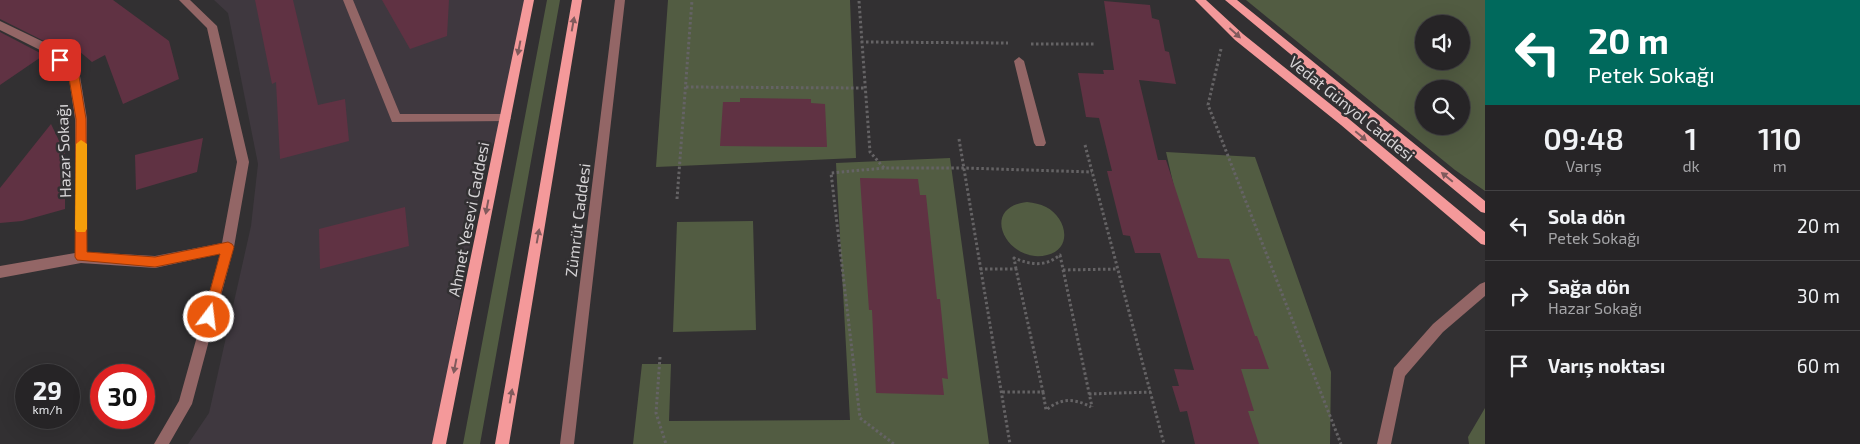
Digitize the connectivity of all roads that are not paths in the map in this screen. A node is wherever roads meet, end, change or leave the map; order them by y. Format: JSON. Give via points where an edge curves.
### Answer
{"nodes":[{"id":1,"x":184,"y":0,"type":"edge"},
{"id":2,"x":348,"y":0,"type":"edge"},
{"id":3,"x":529,"y":0,"type":"edge"},
{"id":4,"x":577,"y":0,"type":"edge"},
{"id":5,"x":620,"y":0,"type":"edge"},
{"id":6,"x":1200,"y":0,"type":"edge"},
{"id":7,"x":1230,"y":0,"type":"edge"},
{"id":8,"x":0,"y":25,"type":"edge"},
{"id":9,"x":1020,"y":60,"type":"dead end"},
{"id":10,"x":505,"y":118,"type":"junction"},
{"id":11,"x":1040,"y":142,"type":"dead end"},
{"id":12,"x":1485,"y":208,"type":"edge"},
{"id":13,"x":1485,"y":240,"type":"edge"},
{"id":14,"x":228,"y":247,"type":"junction"},
{"id":15,"x":81,"y":257,"type":"junction"},
{"id":16,"x":0,"y":272,"type":"edge"},
{"id":17,"x":1485,"y":288,"type":"edge"},
{"id":18,"x":161,"y":444,"type":"edge"},
{"id":19,"x":439,"y":444,"type":"edge"},
{"id":20,"x":502,"y":444,"type":"edge"},
{"id":21,"x":567,"y":444,"type":"edge"},
{"id":22,"x":1384,"y":444,"type":"edge"}],
"edges":[{"from":1,"to":14,"type":"street","via":[[212,26],[243,162]]},
{"from":2,"to":10,"type":"street","via":[[396,119]]},
{"from":3,"to":10,"type":"main road","name":"Ahmet Yesevi Caddesi","one_way":true},
{"from":20,"to":4,"type":"main road","one_way":true},
{"from":5,"to":21,"type":"street","name":"Zümrüt Caddesi"},
{"from":6,"to":13,"type":"main road","name":"Vedat Günyol Caddesi","one_way":true,"via":[[1239,37]]},
{"from":12,"to":7,"type":"main road","name":"Vedat Günyol Caddesi","one_way":true},
{"from":8,"to":15,"type":"street","name":"Hazar Sokağı","via":[[48,49],[73,70],[81,119]]},
{"from":9,"to":11,"type":"street"},
{"from":10,"to":19,"type":"main road","name":"Ahmet Yesevi Caddesi","one_way":true},
{"from":14,"to":15,"type":"street","via":[[155,262]]},
{"from":14,"to":18,"type":"street","via":[[185,404]]},
{"from":15,"to":16,"type":"street"},
{"from":17,"to":22,"type":"street","via":[[1438,328],[1399,373]]}]}
